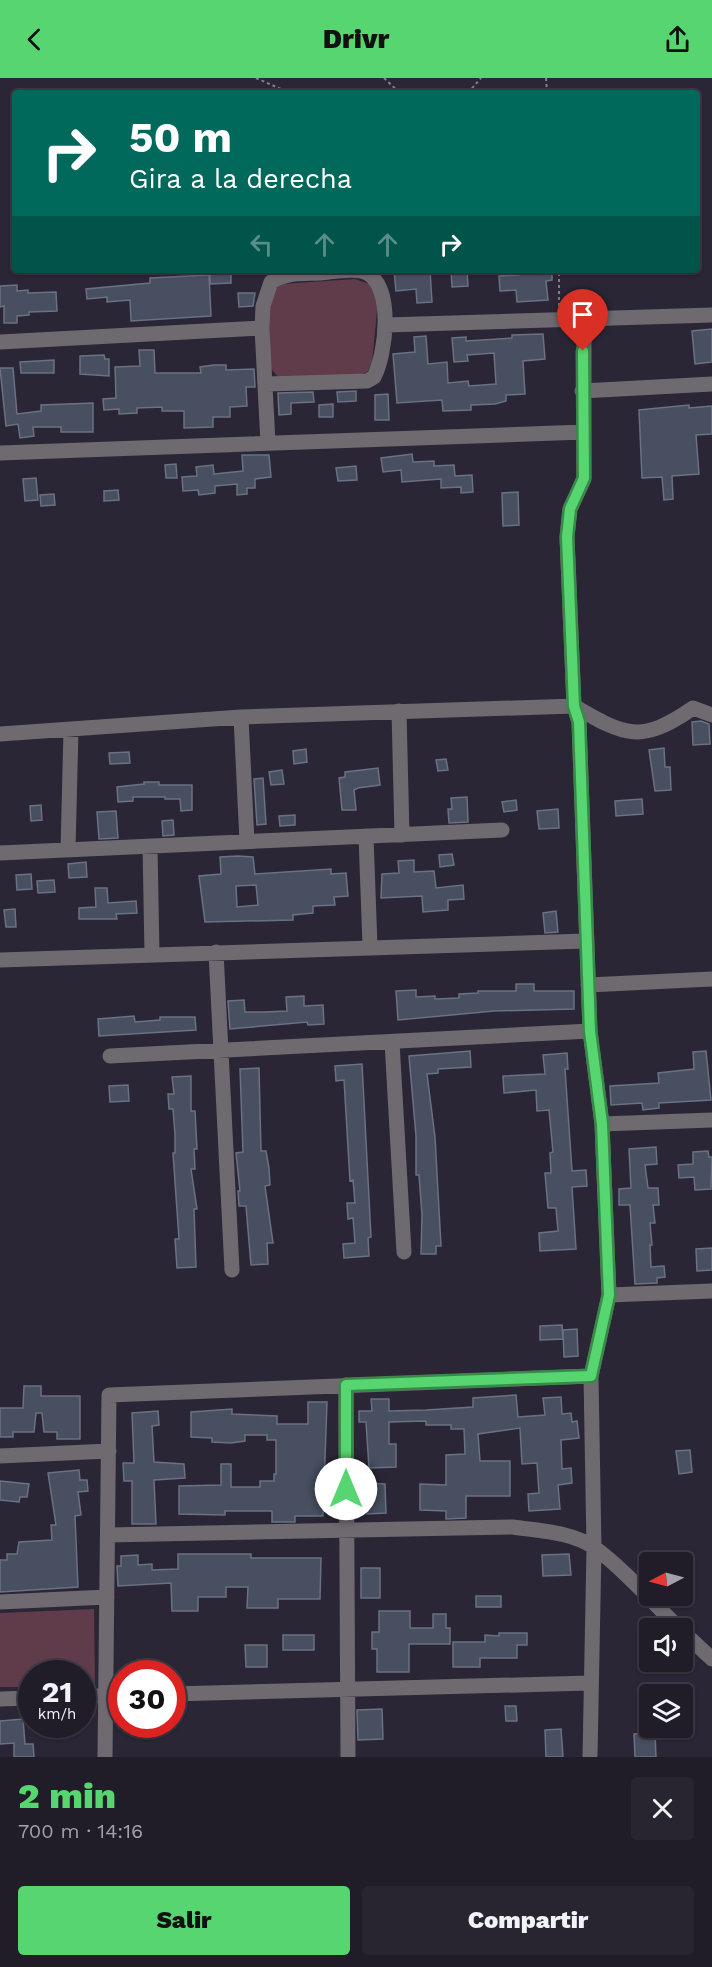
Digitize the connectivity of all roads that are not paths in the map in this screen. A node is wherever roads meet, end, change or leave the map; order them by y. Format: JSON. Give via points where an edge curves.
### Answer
{"nodes":[{"id":1,"x":334,"y":273,"type":"edge"},
{"id":2,"x":364,"y":273,"type":"edge"},
{"id":3,"x":712,"y":315,"type":"edge"},
{"id":4,"x":584,"y":317,"type":"junction"},
{"id":5,"x":387,"y":325,"type":"junction"},
{"id":6,"x":262,"y":328,"type":"junction"},
{"id":7,"x":0,"y":342,"type":"edge"},
{"id":8,"x":267,"y":384,"type":"junction"},
{"id":9,"x":712,"y":384,"type":"edge"},
{"id":10,"x":582,"y":391,"type":"junction"},
{"id":11,"x":584,"y":432,"type":"junction"},
{"id":12,"x":268,"y":443,"type":"junction"},
{"id":13,"x":0,"y":453,"type":"edge"},
{"id":14,"x":574,"y":706,"type":"junction"},
{"id":15,"x":399,"y":711,"type":"junction"},
{"id":16,"x":712,"y":715,"type":"edge"},
{"id":17,"x":241,"y":717,"type":"junction"},
{"id":18,"x":71,"y":730,"type":"junction"},
{"id":19,"x":0,"y":734,"type":"edge"},
{"id":20,"x":502,"y":830,"type":"dead end"},
{"id":21,"x":402,"y":835,"type":"junction"},
{"id":22,"x":366,"y":836,"type":"junction"},
{"id":23,"x":247,"y":842,"type":"junction"},
{"id":24,"x":150,"y":846,"type":"junction"},
{"id":25,"x":68,"y":850,"type":"junction"},
{"id":26,"x":0,"y":853,"type":"edge"},
{"id":27,"x":586,"y":941,"type":"junction"},
{"id":28,"x":370,"y":946,"type":"junction"},
{"id":29,"x":216,"y":952,"type":"junction"},
{"id":30,"x":152,"y":954,"type":"junction"},
{"id":31,"x":0,"y":960,"type":"edge"},
{"id":32,"x":712,"y":979,"type":"edge"},
{"id":33,"x":588,"y":986,"type":"junction"},
{"id":34,"x":590,"y":1031,"type":"junction"},
{"id":35,"x":392,"y":1042,"type":"junction"},
{"id":36,"x":222,"y":1051,"type":"junction"},
{"id":37,"x":110,"y":1056,"type":"dead end"},
{"id":38,"x":712,"y":1120,"type":"edge"},
{"id":39,"x":602,"y":1124,"type":"junction"},
{"id":40,"x":404,"y":1252,"type":"dead end"},
{"id":41,"x":232,"y":1270,"type":"dead end"},
{"id":42,"x":712,"y":1291,"type":"edge"},
{"id":43,"x":609,"y":1295,"type":"junction"},
{"id":44,"x":591,"y":1376,"type":"junction"},
{"id":45,"x":346,"y":1385,"type":"junction"},
{"id":46,"x":109,"y":1451,"type":"junction"},
{"id":47,"x":0,"y":1456,"type":"edge"},
{"id":48,"x":347,"y":1530,"type":"junction"},
{"id":49,"x":108,"y":1535,"type":"junction"},
{"id":50,"x":594,"y":1548,"type":"junction"},
{"id":51,"x":107,"y":1598,"type":"junction"},
{"id":52,"x":0,"y":1602,"type":"edge"},
{"id":53,"x":668,"y":1618,"type":"edge"},
{"id":54,"x":693,"y":1641,"type":"edge"},
{"id":55,"x":712,"y":1659,"type":"edge"},
{"id":56,"x":590,"y":1683,"type":"junction"},
{"id":57,"x":347,"y":1689,"type":"junction"},
{"id":58,"x":186,"y":1694,"type":"edge"},
{"id":59,"x":96,"y":1696,"type":"edge"},
{"id":60,"x":106,"y":1696,"type":"junction"},
{"id":61,"x":18,"y":1698,"type":"edge"},
{"id":62,"x":0,"y":1699,"type":"edge"},
{"id":63,"x":105,"y":1757,"type":"edge"},
{"id":64,"x":348,"y":1757,"type":"edge"},
{"id":65,"x":590,"y":1757,"type":"edge"}],
"edges":[{"from":1,"to":6,"type":"street","via":[[279,277],[272,282]]},
{"from":2,"to":5,"type":"street","via":[[374,279]]},
{"from":3,"to":4,"type":"street"},
{"from":4,"to":5,"type":"street"},
{"from":4,"to":10,"type":"street"},
{"from":5,"to":8,"type":"street","via":[[378,370],[366,381]]},
{"from":6,"to":7,"type":"street"},
{"from":6,"to":8,"type":"street"},
{"from":8,"to":12,"type":"street"},
{"from":9,"to":10,"type":"street"},
{"from":10,"to":11,"type":"street"},
{"from":11,"to":12,"type":"street"},
{"from":11,"to":14,"type":"street","via":[[584,478],[570,509],[567,537]]},
{"from":12,"to":13,"type":"street"},
{"from":14,"to":15,"type":"street"},
{"from":14,"to":16,"type":"street","via":[[610,727],[642,733],[666,726],[693,708]]},
{"from":14,"to":27,"type":"street","via":[[579,722]]},
{"from":15,"to":17,"type":"street"},
{"from":15,"to":21,"type":"street"},
{"from":17,"to":18,"type":"street"},
{"from":17,"to":23,"type":"street"},
{"from":18,"to":19,"type":"street"},
{"from":18,"to":25,"type":"street"},
{"from":20,"to":21,"type":"street"},
{"from":21,"to":22,"type":"street"},
{"from":22,"to":23,"type":"street"},
{"from":22,"to":28,"type":"street"},
{"from":23,"to":24,"type":"street"},
{"from":24,"to":25,"type":"street"},
{"from":24,"to":30,"type":"street"},
{"from":25,"to":26,"type":"street"},
{"from":27,"to":28,"type":"street"},
{"from":27,"to":33,"type":"street"},
{"from":28,"to":29,"type":"street"},
{"from":29,"to":30,"type":"street"},
{"from":29,"to":36,"type":"street"},
{"from":30,"to":31,"type":"street"},
{"from":32,"to":33,"type":"street"},
{"from":33,"to":34,"type":"street"},
{"from":34,"to":35,"type":"street"},
{"from":34,"to":39,"type":"street"},
{"from":35,"to":36,"type":"street"},
{"from":35,"to":40,"type":"street"},
{"from":36,"to":37,"type":"street"},
{"from":36,"to":41,"type":"street"},
{"from":38,"to":39,"type":"street"},
{"from":39,"to":43,"type":"street"},
{"from":42,"to":43,"type":"street"},
{"from":43,"to":44,"type":"street"},
{"from":44,"to":45,"type":"street"},
{"from":44,"to":50,"type":"street"},
{"from":45,"to":46,"type":"street","via":[[110,1395]]},
{"from":45,"to":48,"type":"street"},
{"from":46,"to":47,"type":"street"},
{"from":46,"to":49,"type":"street"},
{"from":48,"to":49,"type":"street"},
{"from":48,"to":50,"type":"street","via":[[513,1527],[566,1536]]},
{"from":48,"to":57,"type":"street"},
{"from":49,"to":51,"type":"street"},
{"from":50,"to":53,"type":"street"},
{"from":50,"to":56,"type":"street"},
{"from":51,"to":52,"type":"street"},
{"from":51,"to":60,"type":"street"},
{"from":54,"to":55,"type":"street"},
{"from":56,"to":57,"type":"street"},
{"from":56,"to":65,"type":"street"},
{"from":57,"to":58,"type":"street"},
{"from":57,"to":64,"type":"street"},
{"from":59,"to":60,"type":"street"},
{"from":60,"to":63,"type":"street"},
{"from":61,"to":62,"type":"street"}]}
